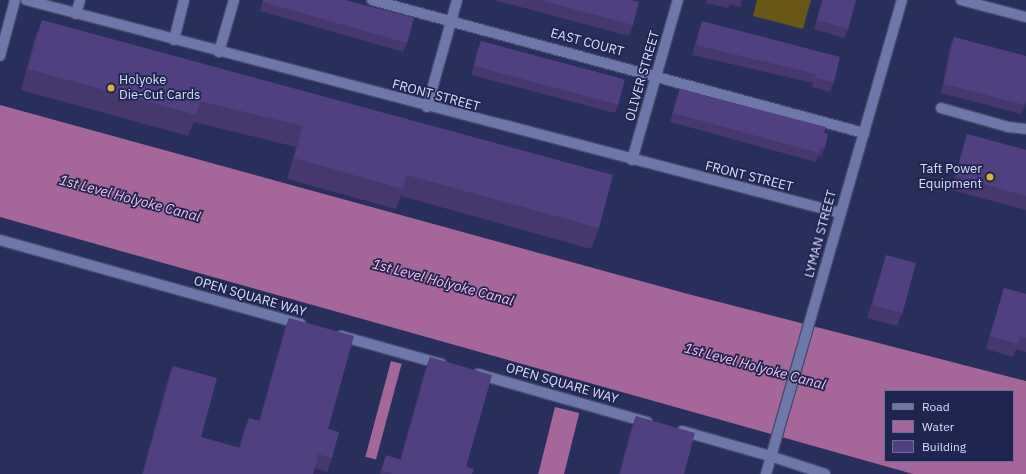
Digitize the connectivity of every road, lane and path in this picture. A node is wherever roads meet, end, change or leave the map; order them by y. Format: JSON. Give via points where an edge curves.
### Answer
{"nodes":[{"id":1,"x":15,"y":0,"type":"edge"},
{"id":2,"x":26,"y":0,"type":"edge"},
{"id":3,"x":80,"y":0,"type":"edge"},
{"id":4,"x":184,"y":0,"type":"edge"},
{"id":5,"x":234,"y":0,"type":"edge"},
{"id":6,"x":372,"y":0,"type":"edge"},
{"id":7,"x":457,"y":0,"type":"edge"},
{"id":8,"x":678,"y":0,"type":"edge"},
{"id":9,"x":902,"y":0,"type":"edge"},
{"id":10,"x":961,"y":0,"type":"edge"},
{"id":11,"x":76,"y":14,"type":"junction"},
{"id":12,"x":1026,"y":18,"type":"edge"},
{"id":13,"x":451,"y":20,"type":"junction"},
{"id":14,"x":174,"y":40,"type":"junction"},
{"id":15,"x":219,"y":52,"type":"junction"},
{"id":16,"x":0,"y":56,"type":"edge"},
{"id":17,"x":657,"y":76,"type":"junction"},
{"id":18,"x":427,"y":107,"type":"junction"},
{"id":19,"x":940,"y":108,"type":"dead end"},
{"id":20,"x":1026,"y":129,"type":"edge"},
{"id":21,"x":864,"y":133,"type":"junction"},
{"id":22,"x":632,"y":160,"type":"junction"},
{"id":23,"x":840,"y":213,"type":"junction"},
{"id":24,"x":0,"y":240,"type":"edge"},
{"id":25,"x":308,"y":326,"type":"edge"},
{"id":26,"x":330,"y":333,"type":"edge"},
{"id":27,"x":451,"y":366,"type":"edge"},
{"id":28,"x":466,"y":371,"type":"edge"},
{"id":29,"x":655,"y":424,"type":"edge"},
{"id":30,"x":670,"y":428,"type":"edge"},
{"id":31,"x":770,"y":456,"type":"junction"},
{"id":32,"x":766,"y":474,"type":"edge"},
{"id":33,"x":825,"y":474,"type":"edge"}],
"edges":[{"from":1,"to":16,"type":"street"},
{"from":2,"to":11,"type":"street","name":"FRONT STREET"},
{"from":3,"to":11,"type":"street"},
{"from":4,"to":14,"type":"street"},
{"from":5,"to":15,"type":"street"},
{"from":6,"to":13,"type":"street","name":"EAST COURT"},
{"from":7,"to":13,"type":"street"},
{"from":8,"to":17,"type":"street","name":"OLIVER STREET"},
{"from":9,"to":21,"type":"street","name":"LYMAN STREET"},
{"from":10,"to":12,"type":"street"},
{"from":11,"to":14,"type":"street","name":"FRONT STREET"},
{"from":13,"to":17,"type":"street","name":"EAST COURT"},
{"from":13,"to":18,"type":"street"},
{"from":14,"to":15,"type":"street","name":"FRONT STREET"},
{"from":15,"to":18,"type":"street","name":"FRONT STREET"},
{"from":17,"to":21,"type":"street","name":"EAST COURT"},
{"from":17,"to":22,"type":"street","name":"OLIVER STREET"},
{"from":18,"to":22,"type":"street","name":"FRONT STREET"},
{"from":19,"to":20,"type":"street","via":[[1008,127]]},
{"from":21,"to":23,"type":"street","name":"LYMAN STREET"},
{"from":22,"to":23,"type":"street","name":"FRONT STREET"},
{"from":23,"to":31,"type":"street","name":"LYMAN STREET"},
{"from":24,"to":25,"type":"street","name":"OPEN SQUARE WAY"},
{"from":26,"to":27,"type":"street"},
{"from":28,"to":29,"type":"street","name":"OPEN SQUARE WAY"},
{"from":30,"to":31,"type":"street"},
{"from":31,"to":32,"type":"street","name":"LYMAN STREET"},
{"from":31,"to":33,"type":"street"}]}
